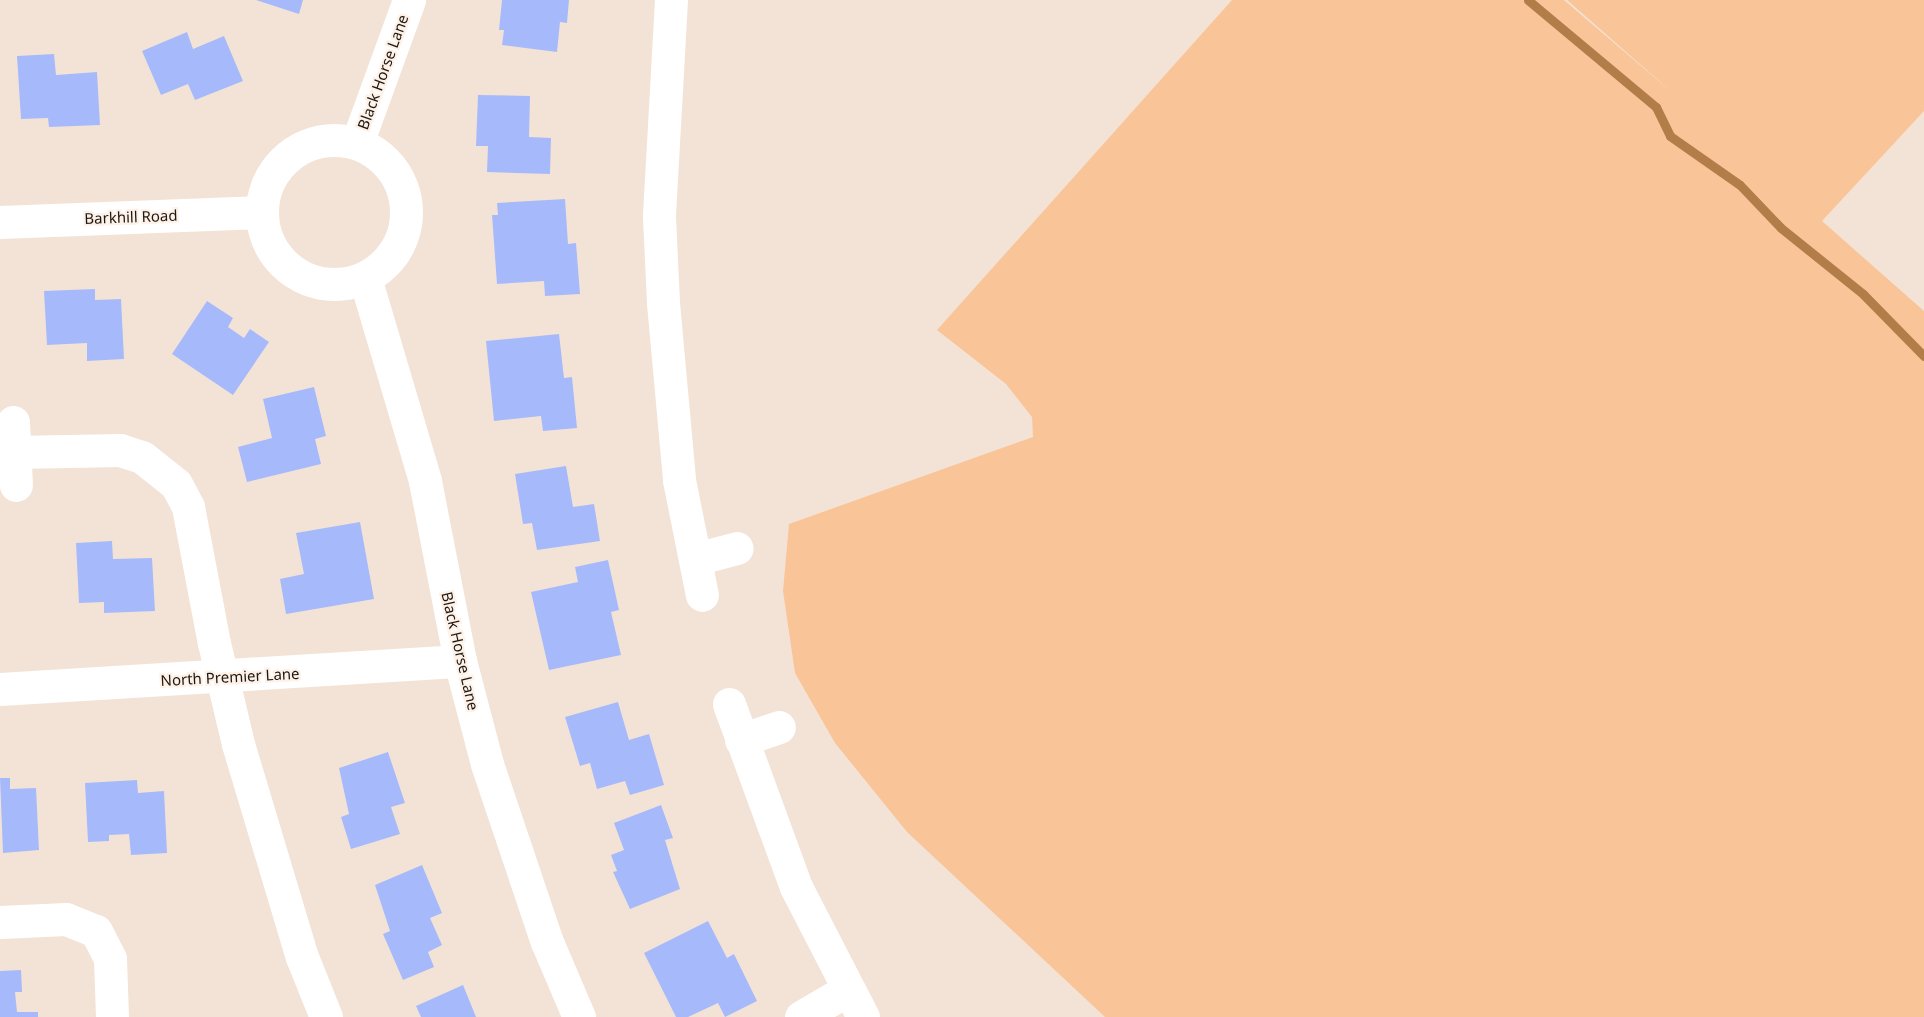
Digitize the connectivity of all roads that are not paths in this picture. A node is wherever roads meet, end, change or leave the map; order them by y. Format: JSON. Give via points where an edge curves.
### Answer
{"nodes":[{"id":1,"x":409,"y":0,"type":"edge"},
{"id":2,"x":671,"y":0,"type":"edge"},
{"id":3,"x":357,"y":143,"type":"junction"},
{"id":4,"x":262,"y":212,"type":"junction"},
{"id":5,"x":0,"y":222,"type":"edge"},
{"id":6,"x":365,"y":278,"type":"junction"},
{"id":7,"x":16,"y":485,"type":"dead end"},
{"id":8,"x":737,"y":549,"type":"dead end"},
{"id":9,"x":695,"y":559,"type":"junction"},
{"id":10,"x":702,"y":595,"type":"dead end"},
{"id":11,"x":460,"y":661,"type":"junction"},
{"id":12,"x":222,"y":678,"type":"junction"},
{"id":13,"x":0,"y":689,"type":"edge"},
{"id":14,"x":729,"y":704,"type":"dead end"},
{"id":15,"x":779,"y":727,"type":"dead end"},
{"id":16,"x":741,"y":740,"type":"junction"},
{"id":17,"x":0,"y":922,"type":"edge"},
{"id":18,"x":855,"y":1003,"type":"edge"},
{"id":19,"x":112,"y":1017,"type":"edge"},
{"id":20,"x":326,"y":1017,"type":"edge"},
{"id":21,"x":579,"y":1017,"type":"edge"},
{"id":22,"x":801,"y":1017,"type":"edge"}],
"edges":[{"from":1,"to":3,"type":"street","name":"Black Horse Lane"},
{"from":2,"to":9,"type":"street","via":[[659,228],[676,448]]},
{"from":3,"to":4,"type":"street","via":[[322,140],[291,154],[267,184]]},
{"from":3,"to":6,"type":"street","via":[[385,161],[397,176],[406,201],[407,219],[400,243],[381,269]]},
{"from":4,"to":5,"type":"street","name":"Barkhill Road"},
{"from":4,"to":6,"type":"street","via":[[271,247],[291,271],[305,279],[332,285]]},
{"from":6,"to":11,"type":"street","name":"Black Horse Lane","via":[[425,481]]},
{"from":7,"to":12,"type":"street","via":[[13,437],[120,450],[159,467],[176,484],[188,507]]},
{"from":8,"to":9,"type":"street"},
{"from":9,"to":10,"type":"street"},
{"from":11,"to":12,"type":"street","name":"North Premier Lane"},
{"from":11,"to":21,"type":"street","name":"Black Horse Lane","via":[[514,849]]},
{"from":12,"to":13,"type":"street","name":"North Premier Lane"},
{"from":12,"to":20,"type":"street","via":[[261,826]]},
{"from":14,"to":16,"type":"street"},
{"from":15,"to":16,"type":"street"},
{"from":16,"to":18,"type":"street","via":[[796,887]]},
{"from":17,"to":19,"type":"street","via":[[66,919],[96,931],[110,959]]},
{"from":18,"to":22,"type":"street"}]}
